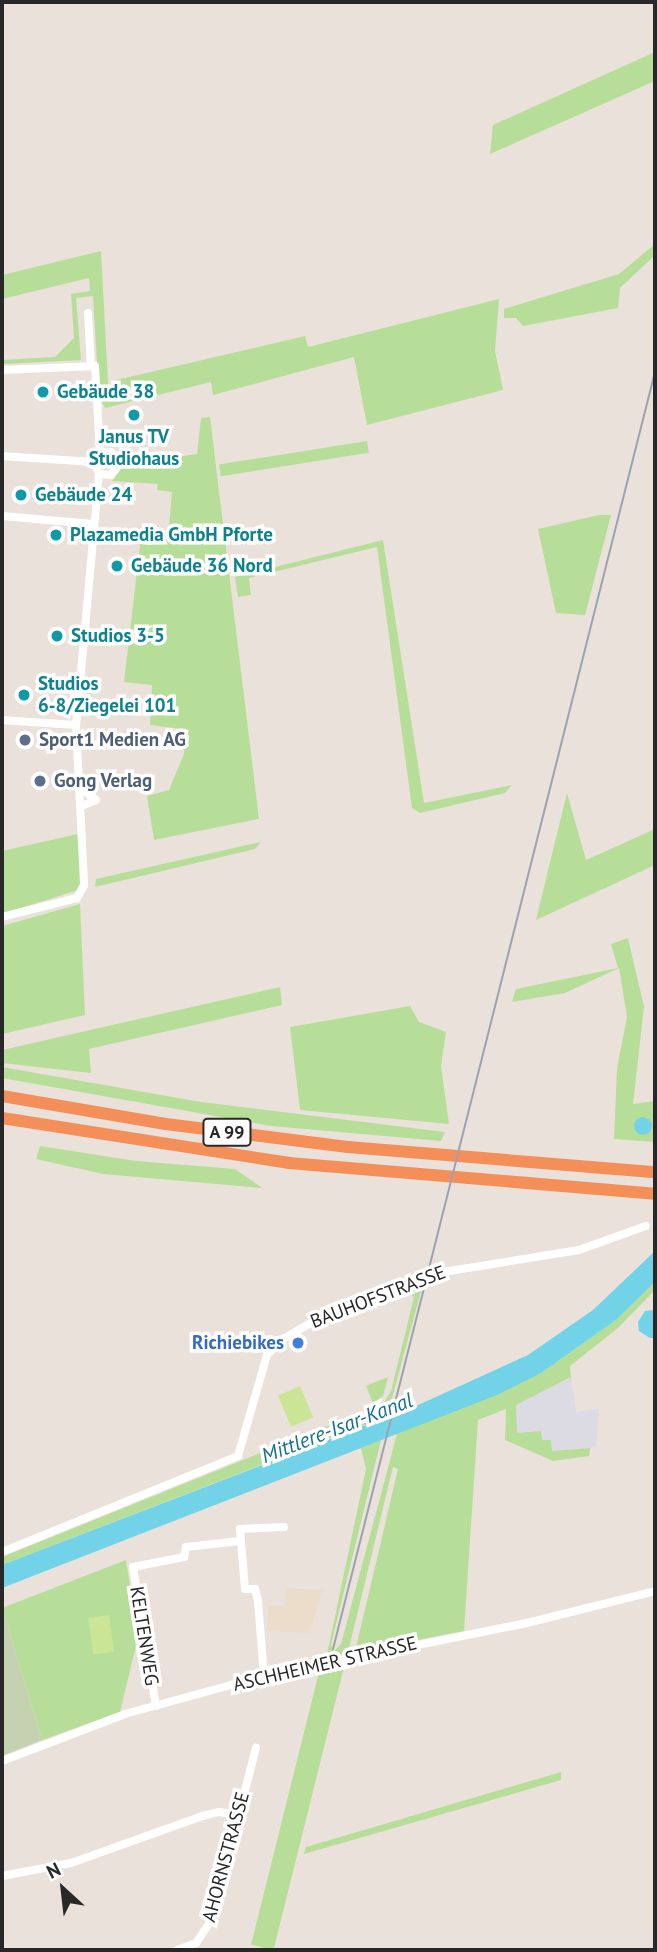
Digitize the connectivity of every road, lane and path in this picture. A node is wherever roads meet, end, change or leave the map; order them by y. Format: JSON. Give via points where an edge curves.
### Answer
{"nodes":[{"id":1,"x":88,"y":313,"type":"dead end"},
{"id":2,"x":91,"y":366,"type":"junction"},
{"id":3,"x":2,"y":370,"type":"edge"},
{"id":4,"x":100,"y":453,"type":"junction"},
{"id":5,"x":144,"y":455,"type":"dead end"},
{"id":6,"x":2,"y":456,"type":"edge"},
{"id":7,"x":118,"y":461,"type":"junction"},
{"id":8,"x":94,"y":462,"type":"junction"},
{"id":9,"x":99,"y":474,"type":"junction"},
{"id":10,"x":2,"y":516,"type":"edge"},
{"id":11,"x":93,"y":524,"type":"junction"},
{"id":12,"x":2,"y":720,"type":"edge"},
{"id":13,"x":76,"y":725,"type":"junction"},
{"id":14,"x":81,"y":788,"type":"junction"},
{"id":15,"x":82,"y":806,"type":"junction"},
{"id":16,"x":2,"y":917,"type":"edge"},
{"id":17,"x":2,"y":1096,"type":"edge"},
{"id":18,"x":2,"y":1118,"type":"edge"},
{"id":19,"x":655,"y":1172,"type":"edge"},
{"id":20,"x":655,"y":1194,"type":"edge"},
{"id":21,"x":646,"y":1226,"type":"dead end"},
{"id":22,"x":284,"y":1527,"type":"dead end"},
{"id":23,"x":240,"y":1541,"type":"junction"},
{"id":24,"x":2,"y":1552,"type":"edge"},
{"id":25,"x":655,"y":1591,"type":"edge"},
{"id":26,"x":264,"y":1676,"type":"junction"},
{"id":27,"x":156,"y":1706,"type":"junction"},
{"id":28,"x":256,"y":1748,"type":"dead end"},
{"id":29,"x":2,"y":1761,"type":"edge"},
{"id":30,"x":239,"y":1815,"type":"junction"},
{"id":31,"x":2,"y":1876,"type":"edge"},
{"id":32,"x":177,"y":1950,"type":"edge"}],
"edges":[{"from":1,"to":2,"type":"street"},
{"from":2,"to":3,"type":"street"},
{"from":2,"to":4,"type":"street","via":[[95,366]]},
{"from":4,"to":7,"type":"street","via":[[111,452]]},
{"from":4,"to":8,"type":"street"},
{"from":5,"to":7,"type":"street"},
{"from":6,"to":8,"type":"street"},
{"from":7,"to":9,"type":"street","via":[[111,475]]},
{"from":8,"to":9,"type":"street"},
{"from":9,"to":11,"type":"street"},
{"from":10,"to":11,"type":"street"},
{"from":11,"to":13,"type":"street"},
{"from":12,"to":13,"type":"street"},
{"from":13,"to":14,"type":"street"},
{"from":14,"to":15,"type":"street"},
{"from":14,"to":15,"type":"street","via":[[96,800]]},
{"from":15,"to":16,"type":"street","via":[[81,895]]},
{"from":17,"to":19,"type":"highway","number":"A 99","via":[[166,1124],[459,1158]]},
{"from":18,"to":20,"type":"highway","number":"A 99","via":[[260,1159],[454,1180]]},
{"from":21,"to":24,"type":"street","name":"BAUHOFSTRASSE","via":[[579,1250],[431,1274],[317,1319],[283,1339],[267,1355],[238,1456]]},
{"from":22,"to":23,"type":"street","via":[[240,1530]]},
{"from":23,"to":26,"type":"street","via":[[245,1589],[255,1589],[258,1601]]},
{"from":23,"to":27,"type":"street","name":"KELTENWEG","via":[[186,1547],[184,1558],[133,1567]]},
{"from":25,"to":26,"type":"street","name":"ASCHHEIMER STRASSE","via":[[527,1623]]},
{"from":26,"to":27,"type":"street","name":"ASCHHEIMER STRASSE"},
{"from":27,"to":29,"type":"street","name":"ASCHHEIMER STRASSE"},
{"from":28,"to":30,"type":"street","name":"AHORNSTRASSE"},
{"from":30,"to":31,"type":"street","via":[[219,1812],[202,1816],[71,1863]]},
{"from":30,"to":32,"type":"street","name":"AHORNSTRASSE","via":[[212,1919],[195,1944]]}]}
